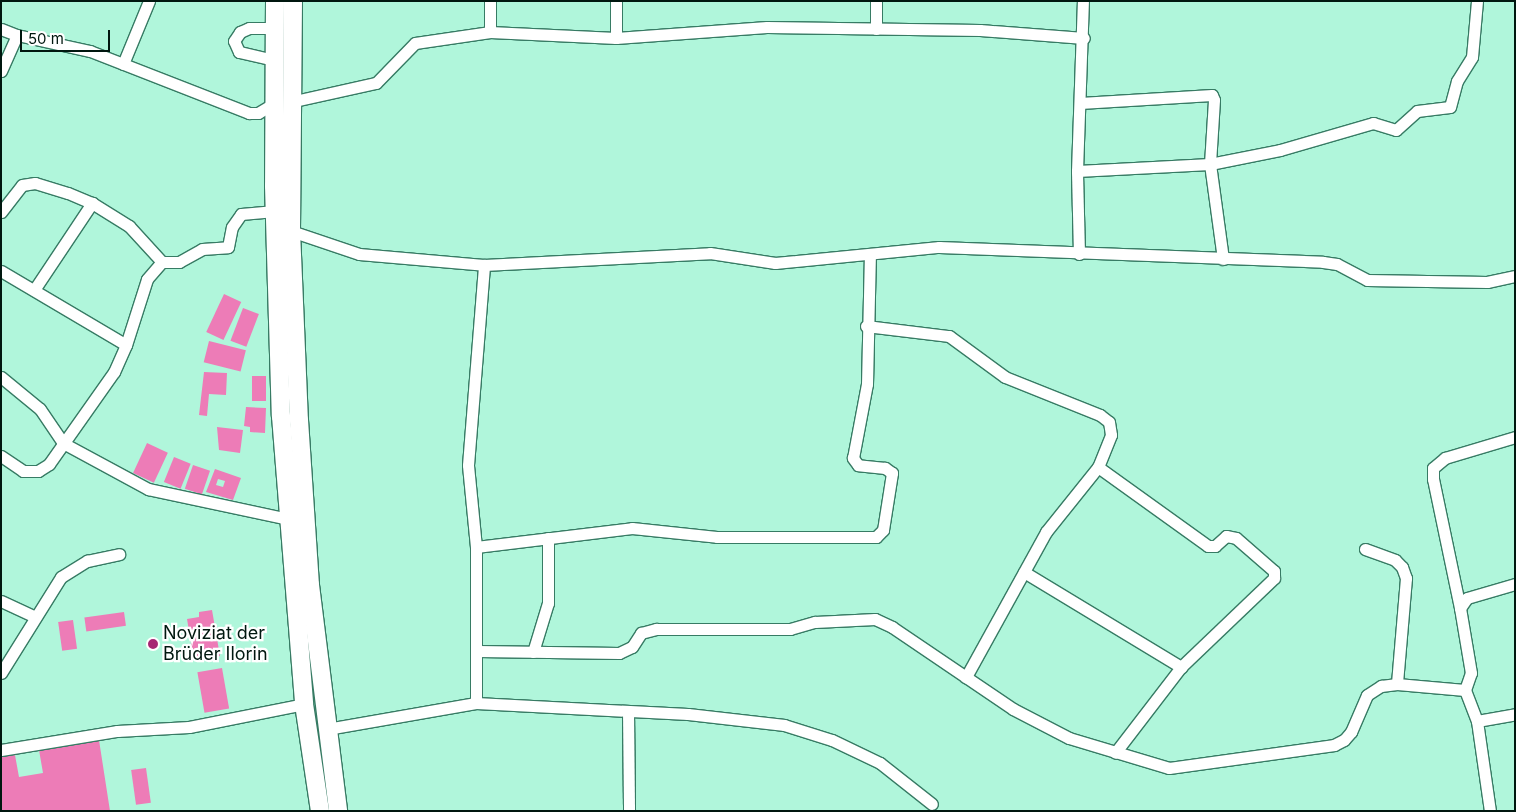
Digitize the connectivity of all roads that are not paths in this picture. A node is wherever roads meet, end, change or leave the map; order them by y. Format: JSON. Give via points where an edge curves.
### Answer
{"nodes":[{"id":1,"x":149,"y":1,"type":"edge"},
{"id":2,"x":275,"y":1,"type":"edge"},
{"id":3,"x":293,"y":1,"type":"edge"},
{"id":4,"x":490,"y":1,"type":"edge"},
{"id":5,"x":616,"y":1,"type":"edge"},
{"id":6,"x":876,"y":1,"type":"edge"},
{"id":7,"x":1084,"y":1,"type":"edge"},
{"id":8,"x":1477,"y":1,"type":"edge"},
{"id":9,"x":274,"y":28,"type":"junction"},
{"id":10,"x":1,"y":29,"type":"edge"},
{"id":11,"x":876,"y":29,"type":"junction"},
{"id":12,"x":490,"y":32,"type":"junction"},
{"id":13,"x":17,"y":35,"type":"junction"},
{"id":14,"x":616,"y":38,"type":"junction"},
{"id":15,"x":1084,"y":38,"type":"junction"},
{"id":16,"x":274,"y":60,"type":"junction"},
{"id":17,"x":123,"y":64,"type":"junction"},
{"id":18,"x":1,"y":71,"type":"edge"},
{"id":19,"x":281,"y":103,"type":"junction"},
{"id":20,"x":1080,"y":103,"type":"junction"},
{"id":21,"x":1210,"y":164,"type":"junction"},
{"id":22,"x":1077,"y":171,"type":"junction"},
{"id":23,"x":92,"y":203,"type":"junction"},
{"id":24,"x":3,"y":205,"type":"edge"},
{"id":25,"x":275,"y":211,"type":"junction"},
{"id":26,"x":291,"y":231,"type":"junction"},
{"id":27,"x":870,"y":254,"type":"junction"},
{"id":28,"x":1079,"y":254,"type":"junction"},
{"id":29,"x":1223,"y":259,"type":"junction"},
{"id":30,"x":162,"y":262,"type":"junction"},
{"id":31,"x":484,"y":265,"type":"junction"},
{"id":32,"x":1,"y":271,"type":"edge"},
{"id":33,"x":1515,"y":276,"type":"edge"},
{"id":34,"x":34,"y":290,"type":"junction"},
{"id":35,"x":866,"y":326,"type":"junction"},
{"id":36,"x":126,"y":344,"type":"junction"},
{"id":37,"x":1,"y":377,"type":"edge"},
{"id":38,"x":1515,"y":437,"type":"edge"},
{"id":39,"x":63,"y":443,"type":"junction"},
{"id":40,"x":1,"y":456,"type":"edge"},
{"id":41,"x":1098,"y":467,"type":"junction"},
{"id":42,"x":288,"y":519,"type":"junction"},
{"id":43,"x":548,"y":538,"type":"junction"},
{"id":44,"x":476,"y":547,"type":"junction"},
{"id":45,"x":1366,"y":549,"type":"dead end"},
{"id":46,"x":119,"y":554,"type":"dead end"},
{"id":47,"x":1024,"y":572,"type":"junction"},
{"id":48,"x":1515,"y":584,"type":"edge"},
{"id":49,"x":1,"y":601,"type":"edge"},
{"id":50,"x":1460,"y":608,"type":"junction"},
{"id":51,"x":36,"y":617,"type":"junction"},
{"id":52,"x":478,"y":651,"type":"junction"},
{"id":53,"x":533,"y":652,"type":"junction"},
{"id":54,"x":1181,"y":667,"type":"junction"},
{"id":55,"x":1,"y":673,"type":"edge"},
{"id":56,"x":966,"y":677,"type":"junction"},
{"id":57,"x":1397,"y":684,"type":"junction"},
{"id":58,"x":1465,"y":690,"type":"junction"},
{"id":59,"x":476,"y":703,"type":"junction"},
{"id":60,"x":304,"y":704,"type":"junction"},
{"id":61,"x":628,"y":711,"type":"junction"},
{"id":62,"x":1515,"y":714,"type":"edge"},
{"id":63,"x":1477,"y":721,"type":"junction"},
{"id":64,"x":327,"y":729,"type":"junction"},
{"id":65,"x":1,"y":750,"type":"edge"},
{"id":66,"x":1115,"y":753,"type":"junction"},
{"id":67,"x":932,"y":804,"type":"dead end"},
{"id":68,"x":320,"y":811,"type":"edge"},
{"id":69,"x":338,"y":811,"type":"edge"},
{"id":70,"x":628,"y":811,"type":"edge"},
{"id":71,"x":1490,"y":811,"type":"edge"}],
"edges":[{"from":1,"to":17,"type":"street"},
{"from":2,"to":9,"type":"highway"},
{"from":3,"to":19,"type":"highway"},
{"from":4,"to":12,"type":"street"},
{"from":5,"to":14,"type":"street"},
{"from":6,"to":11,"type":"street"},
{"from":7,"to":15,"type":"street"},
{"from":8,"to":21,"type":"street","via":[[1472,57],[1457,81],[1450,108],[1418,111],[1396,130],[1373,123],[1280,150]]},
{"from":9,"to":16,"type":"highway"},
{"from":9,"to":16,"type":"street","via":[[249,28],[240,32],[234,41],[239,52]]},
{"from":10,"to":13,"type":"street"},
{"from":11,"to":14,"type":"street","via":[[767,27]]},
{"from":11,"to":15,"type":"street","via":[[980,30]]},
{"from":12,"to":14,"type":"street"},
{"from":12,"to":19,"type":"street","via":[[415,43],[376,84]]},
{"from":13,"to":17,"type":"street","via":[[90,50]]},
{"from":13,"to":18,"type":"street"},
{"from":15,"to":20,"type":"street"},
{"from":16,"to":19,"type":"highway"},
{"from":17,"to":19,"type":"street","via":[[249,113]]},
{"from":19,"to":25,"type":"highway"},
{"from":19,"to":26,"type":"highway"},
{"from":20,"to":21,"type":"street","via":[[1212,95]]},
{"from":20,"to":22,"type":"street"},
{"from":21,"to":22,"type":"street"},
{"from":21,"to":29,"type":"street"},
{"from":22,"to":28,"type":"street"},
{"from":23,"to":24,"type":"street","via":[[35,183],[22,185]]},
{"from":23,"to":30,"type":"street","via":[[129,226]]},
{"from":23,"to":34,"type":"street"},
{"from":25,"to":30,"type":"street","via":[[241,214],[232,227],[228,247],[202,248],[179,262]]},
{"from":25,"to":42,"type":"highway","via":[[280,416]]},
{"from":26,"to":31,"type":"street","via":[[360,254]]},
{"from":26,"to":64,"type":"highway","via":[[298,420],[310,585]]},
{"from":27,"to":28,"type":"street","via":[[940,247]]},
{"from":27,"to":31,"type":"street","via":[[775,263],[710,253]]},
{"from":27,"to":35,"type":"street"},
{"from":28,"to":29,"type":"street"},
{"from":29,"to":33,"type":"street","via":[[1337,264],[1367,280],[1487,282]]},
{"from":30,"to":36,"type":"street","via":[[147,279]]},
{"from":31,"to":44,"type":"street","via":[[468,465]]},
{"from":32,"to":34,"type":"street"},
{"from":34,"to":36,"type":"street"},
{"from":35,"to":41,"type":"street","via":[[948,336],[1004,377],[1100,414],[1109,422],[1111,435]]},
{"from":35,"to":43,"type":"street","via":[[867,384],[853,458],[858,465],[885,468],[892,473],[883,530],[876,536],[717,537],[650,527]]},
{"from":36,"to":39,"type":"street","via":[[114,372]]},
{"from":37,"to":39,"type":"street","via":[[40,409]]},
{"from":38,"to":50,"type":"street","via":[[1445,458],[1433,468]]},
{"from":39,"to":40,"type":"street","via":[[49,464],[38,471],[23,471]]},
{"from":39,"to":42,"type":"street","via":[[148,489]]},
{"from":41,"to":47,"type":"street","via":[[1046,532]]},
{"from":41,"to":54,"type":"street","via":[[1208,546],[1215,546],[1226,536],[1236,538],[1274,571],[1274,578]]},
{"from":42,"to":60,"type":"highway"},
{"from":43,"to":44,"type":"street"},
{"from":43,"to":53,"type":"street","via":[[548,603]]},
{"from":44,"to":52,"type":"street"},
{"from":45,"to":57,"type":"street","via":[[1396,560],[1406,578]]},
{"from":46,"to":51,"type":"street","via":[[87,561],[61,577]]},
{"from":47,"to":54,"type":"street"},
{"from":47,"to":56,"type":"street"},
{"from":48,"to":50,"type":"street","via":[[1467,598]]},
{"from":49,"to":51,"type":"street"},
{"from":50,"to":58,"type":"street","via":[[1471,673]]},
{"from":51,"to":55,"type":"street"},
{"from":52,"to":53,"type":"street"},
{"from":52,"to":59,"type":"street"},
{"from":53,"to":56,"type":"street","via":[[618,653],[632,647],[641,633],[656,629],[790,629],[858,618],[875,619],[892,627]]},
{"from":54,"to":66,"type":"street"},
{"from":56,"to":66,"type":"street","via":[[1013,709],[1069,738]]},
{"from":57,"to":58,"type":"street"},
{"from":57,"to":66,"type":"street","via":[[1381,686],[1367,694],[1351,732],[1334,745],[1169,768]]},
{"from":58,"to":63,"type":"street"},
{"from":59,"to":61,"type":"street"},
{"from":59,"to":64,"type":"street"},
{"from":60,"to":65,"type":"street","via":[[189,727],[117,731]]},
{"from":60,"to":68,"type":"highway"},
{"from":61,"to":67,"type":"street","via":[[688,714],[807,731],[880,763]]},
{"from":61,"to":70,"type":"street"},
{"from":62,"to":63,"type":"street"},
{"from":63,"to":71,"type":"street"},
{"from":64,"to":69,"type":"highway"}]}
